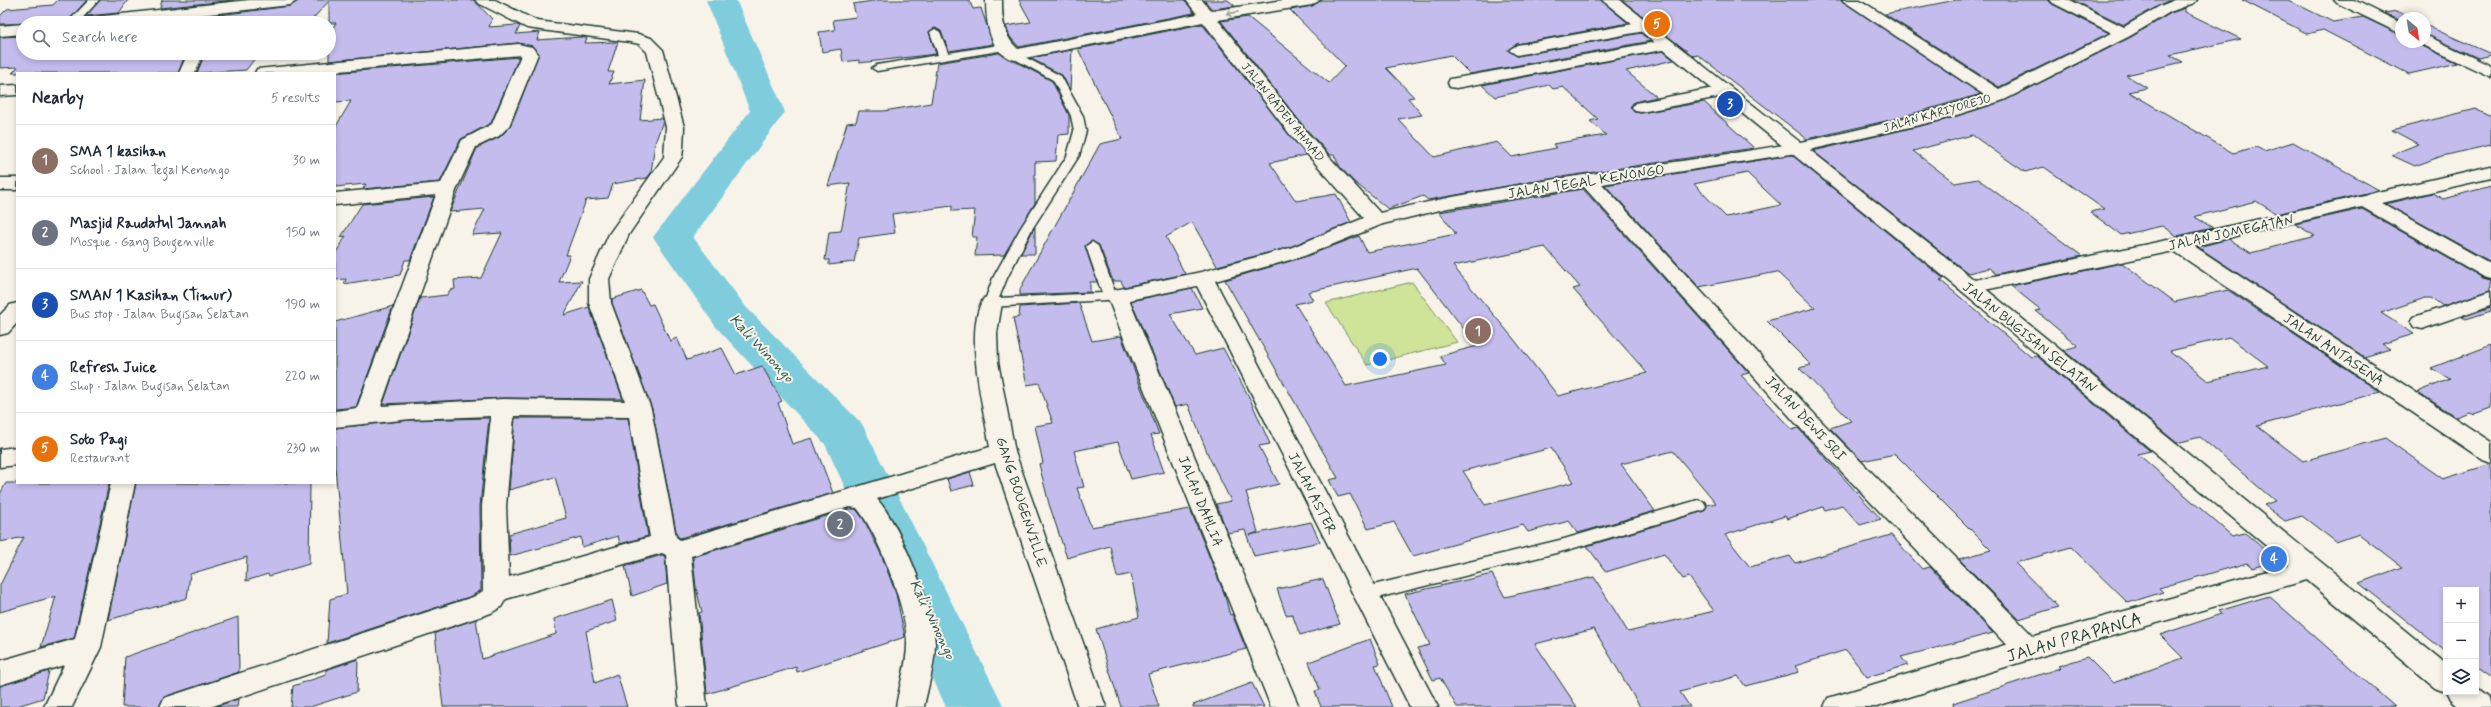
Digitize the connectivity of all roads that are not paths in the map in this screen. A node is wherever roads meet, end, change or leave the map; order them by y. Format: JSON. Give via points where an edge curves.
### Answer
{"nodes":[{"id":1,"x":94,"y":0,"type":"edge"},
{"id":2,"x":290,"y":0,"type":"edge"},
{"id":3,"x":483,"y":0,"type":"edge"},
{"id":4,"x":994,"y":0,"type":"edge"},
{"id":5,"x":1194,"y":0,"type":"edge"},
{"id":6,"x":1312,"y":0,"type":"edge"},
{"id":7,"x":1610,"y":0,"type":"edge"},
{"id":8,"x":1850,"y":0,"type":"edge"},
{"id":9,"x":2058,"y":0,"type":"edge"},
{"id":10,"x":2189,"y":0,"type":"edge"},
{"id":11,"x":2342,"y":0,"type":"edge"},
{"id":12,"x":79,"y":16,"type":"edge"},
{"id":13,"x":215,"y":16,"type":"edge"},
{"id":14,"x":1206,"y":17,"type":"junction"},
{"id":15,"x":2395,"y":26,"type":"edge"},
{"id":16,"x":1644,"y":27,"type":"junction"},
{"id":17,"x":16,"y":30,"type":"edge"},
{"id":18,"x":0,"y":31,"type":"edge"},
{"id":19,"x":935,"y":32,"type":"dead end"},
{"id":20,"x":2124,"y":33,"type":"junction"},
{"id":21,"x":2431,"y":43,"type":"edge"},
{"id":22,"x":1667,"y":46,"type":"junction"},
{"id":23,"x":1517,"y":50,"type":"dead end"},
{"id":24,"x":1020,"y":51,"type":"junction"},
{"id":25,"x":944,"y":57,"type":"junction"},
{"id":26,"x":192,"y":60,"type":"edge"},
{"id":27,"x":877,"y":68,"type":"dead end"},
{"id":28,"x":334,"y":70,"type":"edge"},
{"id":29,"x":186,"y":72,"type":"edge"},
{"id":30,"x":287,"y":72,"type":"edge"},
{"id":31,"x":2491,"y":72,"type":"edge"},
{"id":32,"x":1456,"y":83,"type":"dead end"},
{"id":33,"x":1724,"y":91,"type":"junction"},
{"id":34,"x":1998,"y":96,"type":"junction"},
{"id":35,"x":1641,"y":107,"type":"dead end"},
{"id":36,"x":1796,"y":148,"type":"junction"},
{"id":37,"x":2491,"y":172,"type":"edge"},
{"id":38,"x":1590,"y":181,"type":"junction"},
{"id":39,"x":0,"y":184,"type":"edge"},
{"id":40,"x":16,"y":184,"type":"edge"},
{"id":41,"x":448,"y":188,"type":"junction"},
{"id":42,"x":336,"y":199,"type":"edge"},
{"id":43,"x":2367,"y":202,"type":"junction"},
{"id":44,"x":1376,"y":220,"type":"junction"},
{"id":45,"x":2177,"y":244,"type":"junction"},
{"id":46,"x":1092,"y":246,"type":"dead end"},
{"id":47,"x":2491,"y":272,"type":"edge"},
{"id":48,"x":1203,"y":278,"type":"junction"},
{"id":49,"x":1970,"y":287,"type":"junction"},
{"id":50,"x":1113,"y":296,"type":"junction"},
{"id":51,"x":2491,"y":298,"type":"edge"},
{"id":52,"x":996,"y":303,"type":"junction"},
{"id":53,"x":11,"y":311,"type":"edge"},
{"id":54,"x":2422,"y":322,"type":"dead end"},
{"id":55,"x":0,"y":328,"type":"edge"},
{"id":56,"x":503,"y":407,"type":"junction"},
{"id":57,"x":639,"y":409,"type":"junction"},
{"id":58,"x":366,"y":415,"type":"junction"},
{"id":59,"x":336,"y":419,"type":"edge"},
{"id":60,"x":1003,"y":452,"type":"junction"},
{"id":61,"x":2491,"y":454,"type":"edge"},
{"id":62,"x":123,"y":484,"type":"edge"},
{"id":63,"x":851,"y":497,"type":"junction"},
{"id":64,"x":1698,"y":506,"type":"dead end"},
{"id":65,"x":671,"y":547,"type":"junction"},
{"id":66,"x":2312,"y":569,"type":"junction"},
{"id":67,"x":496,"y":591,"type":"junction"},
{"id":68,"x":1365,"y":594,"type":"junction"},
{"id":69,"x":87,"y":648,"type":"junction"},
{"id":70,"x":2028,"y":649,"type":"junction"},
{"id":71,"x":0,"y":673,"type":"edge"},
{"id":72,"x":2443,"y":678,"type":"edge"},
{"id":73,"x":2464,"y":695,"type":"edge"},
{"id":74,"x":58,"y":707,"type":"edge"},
{"id":75,"x":174,"y":707,"type":"edge"},
{"id":76,"x":693,"y":707,"type":"edge"},
{"id":77,"x":910,"y":707,"type":"edge"},
{"id":78,"x":1092,"y":707,"type":"edge"},
{"id":79,"x":1285,"y":707,"type":"edge"},
{"id":80,"x":1424,"y":707,"type":"edge"},
{"id":81,"x":1838,"y":707,"type":"edge"},
{"id":82,"x":2479,"y":707,"type":"edge"}],
"edges":[{"from":1,"to":12,"type":"lane"},
{"from":2,"to":13,"type":"street"},
{"from":3,"to":57,"type":"street","via":[[533,25],[632,37],[645,41],[655,50],[675,127],[673,157],[619,234],[598,286],[600,302]]},
{"from":4,"to":24,"type":"street","via":[[994,20],[1001,42]]},
{"from":5,"to":14,"type":"street","name":"JALAN RADEN AHMAD"},
{"from":6,"to":14,"type":"street","one_way":true},
{"from":7,"to":16,"type":"street","name":"JALAN BUGISAN SELATAN"},
{"from":8,"to":34,"type":"street","name":"JALAN KARIYOREJO"},
{"from":9,"to":20,"type":"street"},
{"from":10,"to":20,"type":"street","via":[[2164,9]]},
{"from":11,"to":15,"type":"street"},
{"from":14,"to":24,"type":"street"},
{"from":14,"to":44,"type":"street","name":"JALAN RADEN AHMAD","via":[[1298,134]]},
{"from":16,"to":22,"type":"street","name":"JALAN BUGISAN SELATAN"},
{"from":16,"to":23,"type":"street"},
{"from":17,"to":18,"type":"street"},
{"from":19,"to":25,"type":"lane"},
{"from":20,"to":34,"type":"street"},
{"from":21,"to":31,"type":"street"},
{"from":22,"to":32,"type":"street"},
{"from":22,"to":33,"type":"street","name":"JALAN BUGISAN SELATAN"},
{"from":24,"to":25,"type":"lane"},
{"from":24,"to":52,"type":"lane","name":"GANG BOUGENVILLE","via":[[1057,78],[1077,116],[1080,131],[1073,156],[1026,229],[1000,278]]},
{"from":25,"to":27,"type":"lane"},
{"from":26,"to":29,"type":"street"},
{"from":28,"to":30,"type":"street"},
{"from":28,"to":41,"type":"street","via":[[518,49],[529,52],[500,126],[497,131],[468,144]]},
{"from":33,"to":35,"type":"street"},
{"from":33,"to":36,"type":"street","name":"JALAN BUGISAN SELATAN"},
{"from":34,"to":36,"type":"street","name":"JALAN KARIYOREJO","via":[[1935,116]]},
{"from":36,"to":38,"type":"street","name":"JALAN TEGAL KENONGO"},
{"from":36,"to":49,"type":"street","name":"JALAN BUGISAN SELATAN"},
{"from":37,"to":43,"type":"street","name":"JALAN JOMEGATAN"},
{"from":38,"to":44,"type":"street","name":"JALAN TEGAL KENONGO","via":[[1448,202]]},
{"from":38,"to":70,"type":"street","name":"JALAN DEWI SRI","via":[[1810,424]]},
{"from":39,"to":40,"type":"street"},
{"from":41,"to":42,"type":"street"},
{"from":41,"to":58,"type":"street"},
{"from":43,"to":45,"type":"street","name":"JALAN JOMEGATAN"},
{"from":43,"to":47,"type":"street"},
{"from":44,"to":48,"type":"street","name":"JALAN TEGAL KENONGO","via":[[1297,252]]},
{"from":45,"to":49,"type":"street","name":"JALAN JOMEGATAN"},
{"from":45,"to":61,"type":"street","name":"JALAN ANTASENA"},
{"from":46,"to":50,"type":"lane"},
{"from":48,"to":50,"type":"street","name":"JALAN TEGAL KENONGO"},
{"from":48,"to":68,"type":"street","name":"JALAN ASTER"},
{"from":49,"to":66,"type":"street","name":"JALAN BUGISAN SELATAN"},
{"from":50,"to":52,"type":"lane"},
{"from":50,"to":79,"type":"street","name":"JALAN DAHLIA"},
{"from":51,"to":54,"type":"street"},
{"from":52,"to":60,"type":"street","name":"GANG BOUGENVILLE","via":[[986,333],[987,362]]},
{"from":53,"to":55,"type":"street"},
{"from":56,"to":57,"type":"street"},
{"from":56,"to":58,"type":"street"},
{"from":56,"to":67,"type":"street","via":[[494,506]]},
{"from":57,"to":65,"type":"street"},
{"from":58,"to":59,"type":"street"},
{"from":60,"to":63,"type":"street"},
{"from":60,"to":78,"type":"street","name":"GANG BOUGENVILLE"},
{"from":62,"to":69,"type":"street"},
{"from":63,"to":65,"type":"street"},
{"from":63,"to":77,"type":"street","via":[[864,500],[878,518],[906,582],[921,643]]},
{"from":64,"to":68,"type":"lane","via":[[1635,522],[1564,545]]},
{"from":65,"to":67,"type":"street"},
{"from":65,"to":76,"type":"street"},
{"from":66,"to":70,"type":"street","name":"JALAN PRAPANCA"},
{"from":66,"to":72,"type":"street","name":"JALAN BUGISAN SELATAN"},
{"from":67,"to":75,"type":"street","via":[[492,600],[482,605]]},
{"from":68,"to":80,"type":"street","name":"JALAN ASTER"},
{"from":69,"to":71,"type":"street"},
{"from":69,"to":74,"type":"street"},
{"from":70,"to":81,"type":"street","name":"JALAN PRAPANCA"},
{"from":73,"to":82,"type":"street"}]}
